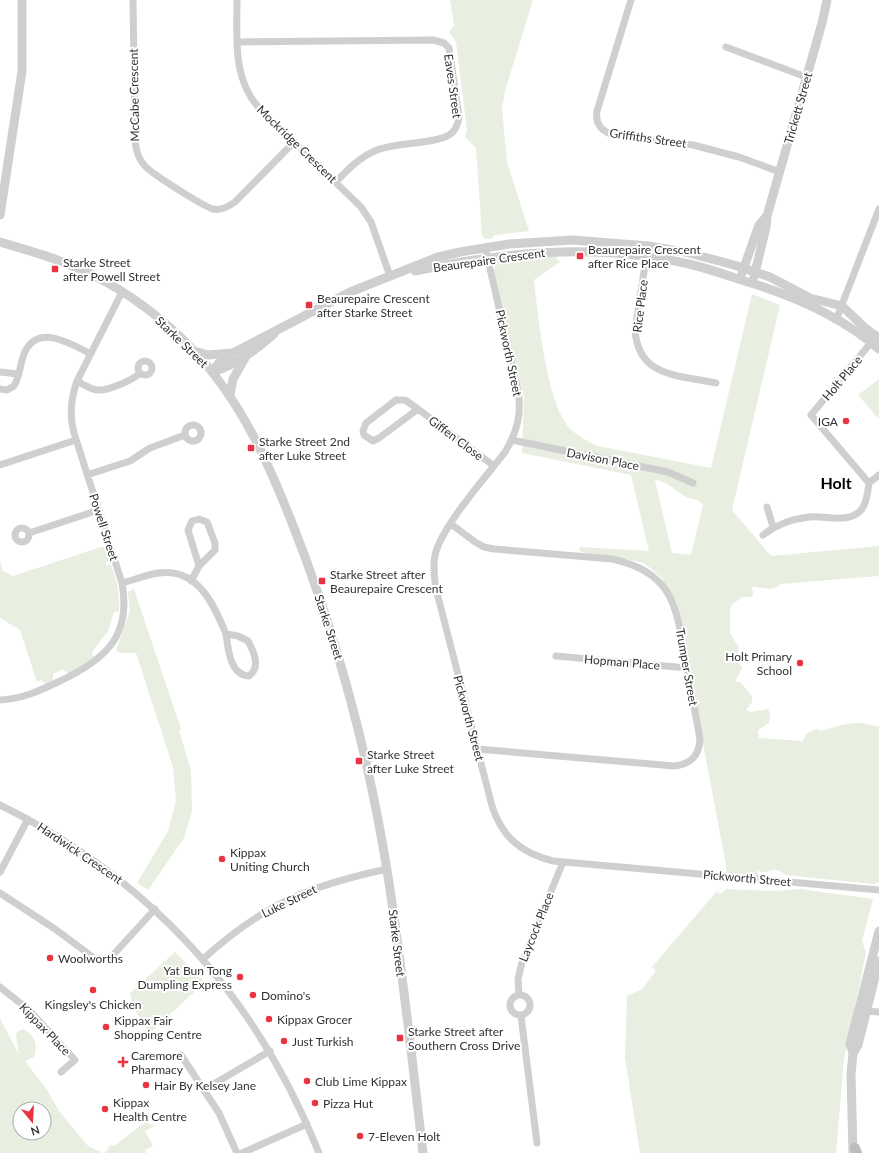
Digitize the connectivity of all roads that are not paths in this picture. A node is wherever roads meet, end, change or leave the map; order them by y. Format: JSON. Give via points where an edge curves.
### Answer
{"nodes":[{"id":1,"x":22,"y":0,"type":"edge"},
{"id":2,"x":133,"y":0,"type":"edge"},
{"id":3,"x":237,"y":0,"type":"edge"},
{"id":4,"x":631,"y":0,"type":"edge"},
{"id":5,"x":827,"y":0,"type":"edge"},
{"id":6,"x":237,"y":42,"type":"junction"},
{"id":7,"x":726,"y":47,"type":"dead end"},
{"id":8,"x":806,"y":77,"type":"junction"},
{"id":9,"x":294,"y":142,"type":"junction"},
{"id":10,"x":780,"y":172,"type":"junction"},
{"id":11,"x":336,"y":182,"type":"junction"},
{"id":12,"x":879,"y":209,"type":"edge"},
{"id":13,"x":0,"y":215,"type":"edge"},
{"id":14,"x":767,"y":216,"type":"junction"},
{"id":15,"x":0,"y":242,"type":"edge"},
{"id":16,"x":648,"y":246,"type":"junction"},
{"id":17,"x":485,"y":247,"type":"junction"},
{"id":18,"x":646,"y":256,"type":"junction"},
{"id":19,"x":488,"y":258,"type":"junction"},
{"id":20,"x":744,"y":268,"type":"junction"},
{"id":21,"x":755,"y":272,"type":"junction"},
{"id":22,"x":390,"y":276,"type":"junction"},
{"id":23,"x":740,"y":279,"type":"junction"},
{"id":24,"x":752,"y":283,"type":"junction"},
{"id":25,"x":122,"y":292,"type":"junction"},
{"id":26,"x":842,"y":306,"type":"junction"},
{"id":27,"x":836,"y":320,"type":"junction"},
{"id":28,"x":280,"y":329,"type":"junction"},
{"id":29,"x":875,"y":339,"type":"edge"},
{"id":30,"x":879,"y":349,"type":"edge"},
{"id":31,"x":194,"y":351,"type":"junction"},
{"id":32,"x":234,"y":353,"type":"junction"},
{"id":33,"x":91,"y":354,"type":"junction"},
{"id":34,"x":247,"y":355,"type":"junction"},
{"id":35,"x":0,"y":372,"type":"edge"},
{"id":36,"x":212,"y":372,"type":"junction"},
{"id":37,"x":140,"y":373,"type":"dead end"},
{"id":38,"x":18,"y":374,"type":"junction"},
{"id":39,"x":77,"y":381,"type":"junction"},
{"id":40,"x":716,"y":382,"type":"dead end"},
{"id":41,"x":0,"y":389,"type":"edge"},
{"id":42,"x":230,"y":395,"type":"junction"},
{"id":43,"x":418,"y":409,"type":"junction"},
{"id":44,"x":186,"y":435,"type":"dead end"},
{"id":45,"x":76,"y":440,"type":"junction"},
{"id":46,"x":512,"y":440,"type":"junction"},
{"id":47,"x":0,"y":465,"type":"edge"},
{"id":48,"x":494,"y":466,"type":"junction"},
{"id":49,"x":87,"y":475,"type":"junction"},
{"id":50,"x":879,"y":475,"type":"edge"},
{"id":51,"x":869,"y":482,"type":"junction"},
{"id":52,"x":693,"y":483,"type":"dead end"},
{"id":53,"x":767,"y":507,"type":"dead end"},
{"id":54,"x":99,"y":510,"type":"junction"},
{"id":55,"x":451,"y":524,"type":"junction"},
{"id":56,"x":773,"y":527,"type":"junction"},
{"id":57,"x":29,"y":532,"type":"dead end"},
{"id":58,"x":763,"y":535,"type":"dead end"},
{"id":59,"x":199,"y":566,"type":"junction"},
{"id":60,"x":191,"y":581,"type":"junction"},
{"id":61,"x":122,"y":583,"type":"junction"},
{"id":62,"x":226,"y":634,"type":"junction"},
{"id":63,"x":556,"y":656,"type":"dead end"},
{"id":64,"x":687,"y":668,"type":"junction"},
{"id":65,"x":0,"y":700,"type":"edge"},
{"id":66,"x":477,"y":749,"type":"junction"},
{"id":67,"x":0,"y":805,"type":"edge"},
{"id":68,"x":28,"y":819,"type":"junction"},
{"id":69,"x":564,"y":862,"type":"junction"},
{"id":70,"x":387,"y":869,"type":"junction"},
{"id":71,"x":0,"y":872,"type":"edge"},
{"id":72,"x":879,"y":890,"type":"edge"},
{"id":73,"x":0,"y":893,"type":"edge"},
{"id":74,"x":155,"y":909,"type":"junction"},
{"id":75,"x":879,"y":931,"type":"edge"},
{"id":76,"x":203,"y":959,"type":"junction"},
{"id":77,"x":879,"y":962,"type":"edge"},
{"id":78,"x":873,"y":970,"type":"junction"},
{"id":79,"x":0,"y":988,"type":"edge"},
{"id":80,"x":518,"y":995,"type":"junction"},
{"id":81,"x":863,"y":1010,"type":"junction"},
{"id":82,"x":879,"y":1012,"type":"edge"},
{"id":83,"x":521,"y":1016,"type":"junction"},
{"id":84,"x":270,"y":1051,"type":"junction"},
{"id":85,"x":181,"y":1055,"type":"dead end"},
{"id":86,"x":61,"y":1072,"type":"dead end"},
{"id":87,"x":205,"y":1089,"type":"junction"},
{"id":88,"x":306,"y":1124,"type":"junction"},
{"id":89,"x":536,"y":1143,"type":"dead end"},
{"id":90,"x":855,"y":1149,"type":"edge"},
{"id":91,"x":237,"y":1153,"type":"edge"},
{"id":92,"x":242,"y":1153,"type":"edge"},
{"id":93,"x":319,"y":1153,"type":"edge"},
{"id":94,"x":423,"y":1153,"type":"edge"}],
"edges":[{"from":1,"to":13,"type":"street","via":[[22,71]]},
{"from":2,"to":9,"type":"street","name":"McCabe Crescent","via":[[134,141],[144,166],[206,206],[220,209],[235,202]]},
{"from":3,"to":6,"type":"street","name":"Mockridge Crescent"},
{"from":4,"to":10,"type":"street","name":"Griffiths Street","via":[[597,111],[597,121],[602,131],[613,135],[693,145],[739,157]]},
{"from":5,"to":8,"type":"street","name":"Trickett Street"},
{"from":6,"to":9,"type":"street","name":"Mockridge Crescent","via":[[239,71],[246,91],[260,109]]},
{"from":6,"to":11,"type":"street","name":"Eaves Street","via":[[433,40],[444,43],[449,48],[458,116],[455,130],[444,137],[390,146],[368,154],[350,167]]},
{"from":7,"to":8,"type":"street"},
{"from":8,"to":10,"type":"street","name":"Trickett Street"},
{"from":9,"to":11,"type":"street","name":"Mockridge Crescent"},
{"from":10,"to":14,"type":"street","name":"Trickett Street"},
{"from":11,"to":22,"type":"street","name":"Mockridge Crescent","via":[[367,214]]},
{"from":12,"to":26,"type":"street"},
{"from":14,"to":20,"type":"street","name":"Trickett Street","via":[[759,226]]},
{"from":14,"to":21,"type":"street","name":"Trickett Street"},
{"from":15,"to":25,"type":"street","name":"Starke Street","via":[[60,261],[91,274]]},
{"from":16,"to":17,"type":"street","name":"Beaurepaire Crescent","via":[[588,241],[527,242]]},
{"from":16,"to":18,"type":"street","name":"Rice Place"},
{"from":16,"to":20,"type":"street","name":"Beaurepaire Crescent","via":[[685,252]]},
{"from":17,"to":19,"type":"street","name":"Pickworth Street"},
{"from":17,"to":22,"type":"street","name":"Beaurepaire Crescent","via":[[438,257]]},
{"from":18,"to":19,"type":"street","name":"Beaurepaire Crescent","via":[[587,252],[528,253]]},
{"from":18,"to":23,"type":"street","name":"Beaurepaire Crescent","via":[[693,265]]},
{"from":18,"to":40,"type":"street","name":"Rice Place","via":[[635,330],[640,355],[650,366],[664,372]]},
{"from":19,"to":22,"type":"street","name":"Beaurepaire Crescent"},
{"from":19,"to":46,"type":"street","name":"Pickworth Street","via":[[520,401],[518,422]]},
{"from":20,"to":21,"type":"street","name":"Beaurepaire Crescent"},
{"from":20,"to":23,"type":"street","name":"Trickett Street"},
{"from":21,"to":24,"type":"street","name":"Trickett Street"},
{"from":21,"to":26,"type":"street","name":"Beaurepaire Crescent","via":[[810,298]]},
{"from":22,"to":28,"type":"street","name":"Beaurepaire Crescent","via":[[350,292]]},
{"from":23,"to":24,"type":"street","name":"Beaurepaire Crescent"},
{"from":24,"to":27,"type":"street","name":"Beaurepaire Crescent"},
{"from":25,"to":31,"type":"street","name":"Starke Street","via":[[148,309]]},
{"from":25,"to":33,"type":"street","name":"Powell Street"},
{"from":26,"to":27,"type":"street"},
{"from":26,"to":29,"type":"street","name":"Beaurepaire Crescent"},
{"from":27,"to":29,"type":"street","name":"Beaurepaire Crescent"},
{"from":28,"to":32,"type":"street","name":"Beaurepaire Crescent"},
{"from":28,"to":34,"type":"street","name":"Beaurepaire Crescent"},
{"from":29,"to":30,"type":"street","name":"Beaurepaire Crescent"},
{"from":29,"to":51,"type":"street","name":"Holt Place","via":[[810,415]]},
{"from":31,"to":32,"type":"street","via":[[208,355]]},
{"from":31,"to":36,"type":"street","name":"Starke Street"},
{"from":32,"to":36,"type":"street","name":"Beaurepaire Crescent","via":[[218,364]]},
{"from":33,"to":38,"type":"street","via":[[53,336],[43,338],[28,348]]},
{"from":33,"to":39,"type":"street","name":"Powell Street"},
{"from":34,"to":36,"type":"street","name":"Beaurepaire Crescent","via":[[225,369]]},
{"from":34,"to":42,"type":"street","via":[[233,379]]},
{"from":35,"to":38,"type":"street"},
{"from":36,"to":42,"type":"street","name":"Starke Street"},
{"from":37,"to":39,"type":"street","via":[[132,380],[101,390],[92,389]]},
{"from":38,"to":41,"type":"street","via":[[14,386],[7,390]]},
{"from":39,"to":45,"type":"street","name":"Powell Street","via":[[72,396],[71,412]]},
{"from":42,"to":70,"type":"street","name":"Starke Street","via":[[258,444],[304,553],[333,640],[354,711]]},
{"from":43,"to":43,"type":"street","name":"Giffen Close","via":[[380,438],[373,441],[364,435],[366,423],[396,400],[405,400]]},
{"from":43,"to":48,"type":"street","name":"Giffen Close"},
{"from":44,"to":49,"type":"street","via":[[150,448],[130,461]]},
{"from":45,"to":47,"type":"street"},
{"from":45,"to":49,"type":"street","name":"Powell Street"},
{"from":46,"to":48,"type":"street","name":"Pickworth Street"},
{"from":46,"to":52,"type":"street","name":"Davison Place","via":[[668,472]]},
{"from":48,"to":55,"type":"street","name":"Pickworth Street"},
{"from":49,"to":54,"type":"street","name":"Powell Street"},
{"from":50,"to":51,"type":"street"},
{"from":51,"to":56,"type":"street","via":[[864,505],[851,517],[809,517]]},
{"from":53,"to":56,"type":"street"},
{"from":54,"to":57,"type":"street"},
{"from":54,"to":61,"type":"street","name":"Powell Street"},
{"from":55,"to":64,"type":"street","name":"Trumper Street","via":[[484,547],[612,559],[645,570],[664,587],[676,607]]},
{"from":55,"to":66,"type":"street","name":"Pickworth Street","via":[[439,543],[434,577]]},
{"from":56,"to":58,"type":"street"},
{"from":59,"to":59,"type":"street","via":[[188,530],[192,521],[199,519],[207,522],[215,547],[212,555]]},
{"from":59,"to":60,"type":"street"},
{"from":60,"to":61,"type":"street","via":[[176,574],[160,573]]},
{"from":60,"to":62,"type":"street","via":[[211,599]]},
{"from":61,"to":65,"type":"street","name":"Powell Street","via":[[122,622],[113,642],[101,657],[86,668],[33,694]]},
{"from":62,"to":62,"type":"street","via":[[248,641],[256,666],[255,671],[249,676],[242,676],[237,672]]},
{"from":63,"to":64,"type":"street","name":"Hopman Place"},
{"from":64,"to":66,"type":"street","name":"Trumper Street","via":[[700,748],[695,758],[686,765]]},
{"from":66,"to":69,"type":"street","name":"Pickworth Street","via":[[495,815],[504,831],[520,847],[532,854]]},
{"from":67,"to":68,"type":"street","name":"Hardwick Crescent"},
{"from":68,"to":71,"type":"street"},
{"from":68,"to":74,"type":"street","name":"Hardwick Crescent","via":[[90,858]]},
{"from":69,"to":72,"type":"street","name":"Pickworth Street"},
{"from":69,"to":80,"type":"street","name":"Laycock Place","via":[[522,962]]},
{"from":70,"to":76,"type":"street","name":"Luke Street","via":[[327,883],[281,903],[245,924]]},
{"from":70,"to":94,"type":"street","name":"Starke Street"},
{"from":73,"to":74,"type":"street","via":[[56,929],[89,956],[98,959],[107,959],[114,955]]},
{"from":74,"to":76,"type":"street","name":"Hardwick Crescent"},
{"from":75,"to":78,"type":"street"},
{"from":76,"to":84,"type":"street","name":"Hardwick Crescent","via":[[243,1010]]},
{"from":77,"to":78,"type":"street"},
{"from":78,"to":81,"type":"street"},
{"from":79,"to":86,"type":"street","name":"Kippax Place","via":[[29,1010],[75,1060]]},
{"from":80,"to":83,"type":"street","name":"Laycock Place","via":[[512,999],[510,1007],[514,1014]]},
{"from":80,"to":83,"type":"street","via":[[526,997],[530,1004],[528,1012]]},
{"from":81,"to":82,"type":"street"},
{"from":81,"to":90,"type":"street","via":[[850,1044],[853,1053],[851,1096]]},
{"from":83,"to":89,"type":"street","name":"Laycock Place"},
{"from":84,"to":87,"type":"street"},
{"from":84,"to":88,"type":"street","name":"Hardwick Crescent"},
{"from":85,"to":87,"type":"street"},
{"from":87,"to":91,"type":"street"},
{"from":88,"to":92,"type":"street"},
{"from":88,"to":93,"type":"street","name":"Hardwick Crescent"}]}
